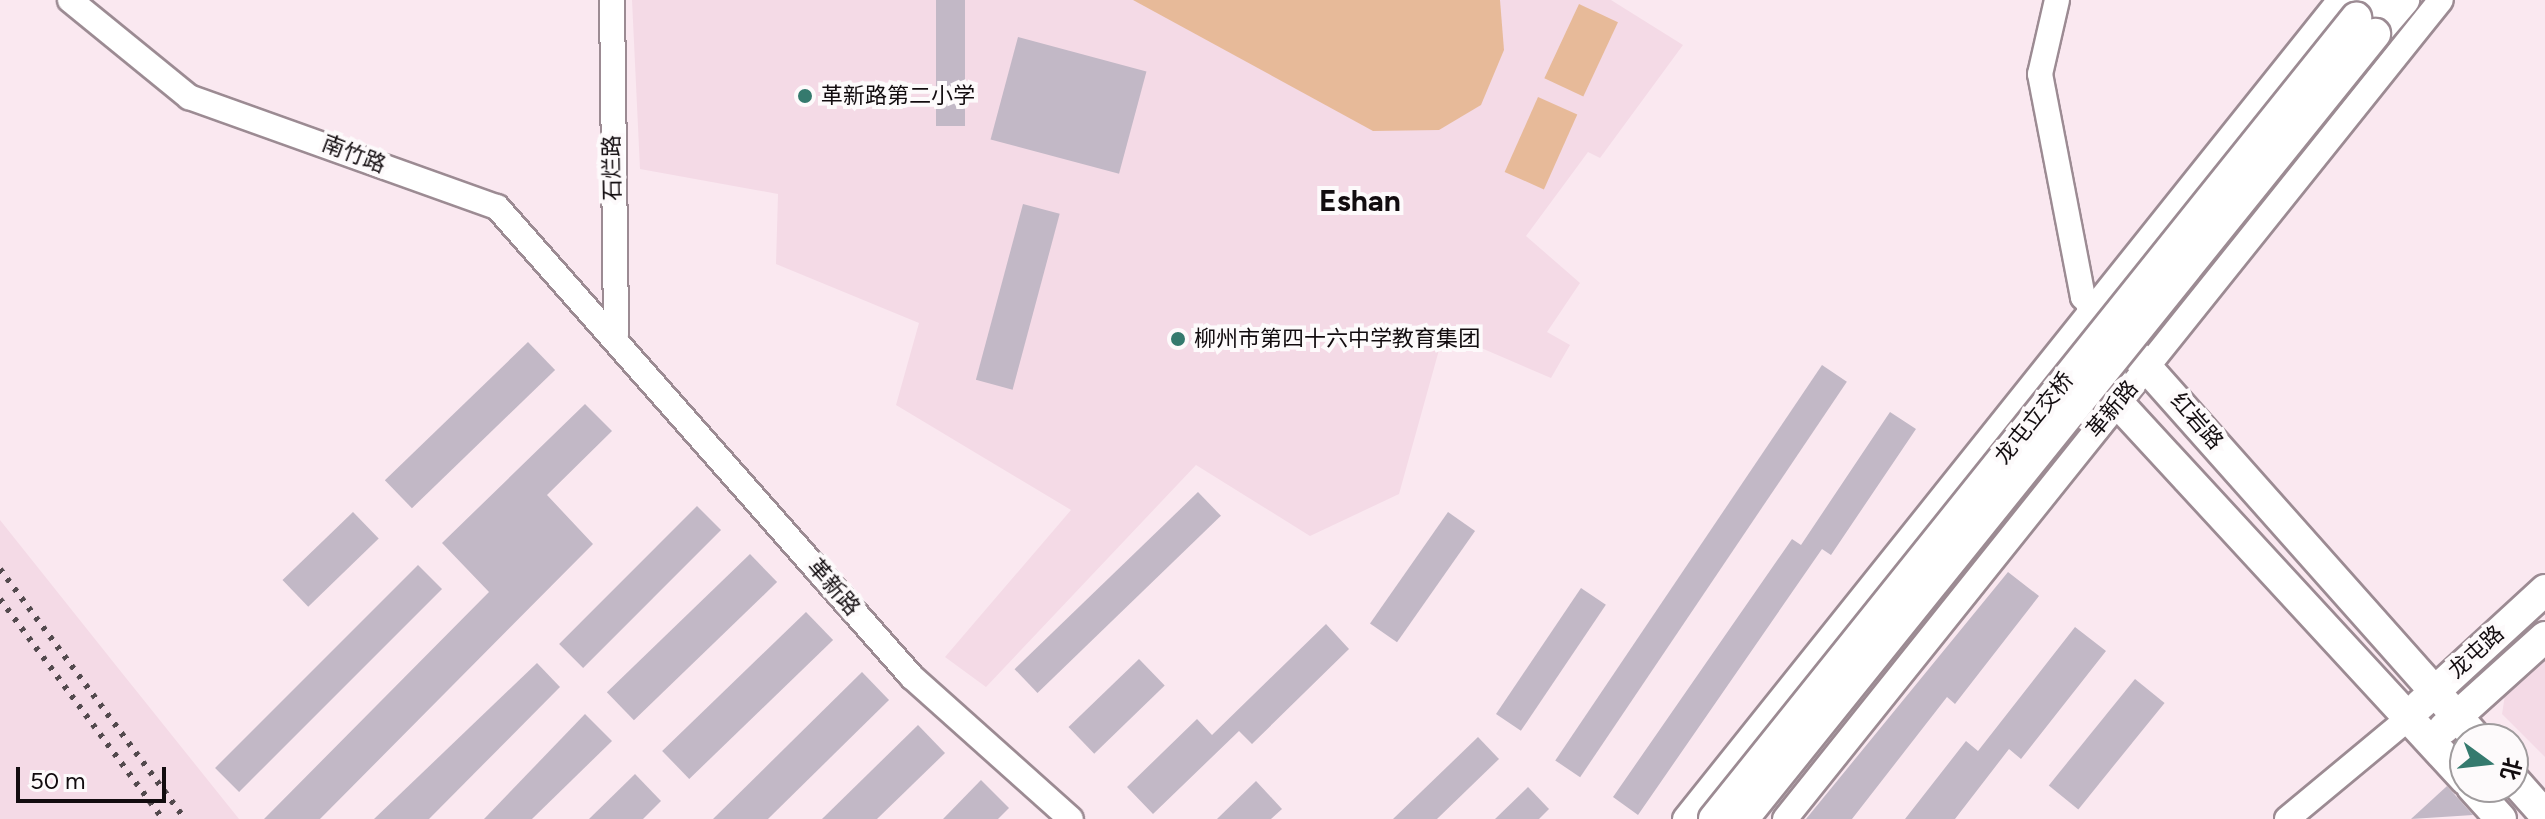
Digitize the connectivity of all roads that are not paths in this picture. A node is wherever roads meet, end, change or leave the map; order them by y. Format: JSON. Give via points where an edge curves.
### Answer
{"nodes":[{"id":1,"x":70,"y":0,"type":"edge"},
{"id":2,"x":612,"y":0,"type":"edge"},
{"id":3,"x":2057,"y":0,"type":"edge"},
{"id":4,"x":2404,"y":0,"type":"edge"},
{"id":5,"x":2441,"y":0,"type":"edge"},
{"id":6,"x":2360,"y":13,"type":"edge"},
{"id":7,"x":2092,"y":307,"type":"junction"},
{"id":8,"x":616,"y":335,"type":"junction"},
{"id":9,"x":2149,"y":365,"type":"junction"},
{"id":10,"x":2118,"y":403,"type":"junction"},
{"id":11,"x":2545,"y":590,"type":"edge"},
{"id":12,"x":2545,"y":637,"type":"edge"},
{"id":13,"x":2433,"y":690,"type":"junction"},
{"id":14,"x":2410,"y":717,"type":"junction"},
{"id":15,"x":2463,"y":723,"type":"edge"},
{"id":16,"x":2471,"y":723,"type":"edge"},
{"id":17,"x":2449,"y":734,"type":"edge"},
{"id":18,"x":2431,"y":740,"type":"junction"},
{"id":19,"x":2449,"y":761,"type":"edge"},
{"id":20,"x":2529,"y":797,"type":"edge"},
{"id":21,"x":2486,"y":803,"type":"edge"},
{"id":22,"x":2545,"y":815,"type":"edge"},
{"id":23,"x":1071,"y":819,"type":"edge"},
{"id":24,"x":1685,"y":819,"type":"edge"},
{"id":25,"x":1714,"y":819,"type":"edge"},
{"id":26,"x":1743,"y":819,"type":"edge"},
{"id":27,"x":1785,"y":819,"type":"edge"},
{"id":28,"x":2287,"y":819,"type":"edge"},
{"id":29,"x":2501,"y":819,"type":"edge"}],
"edges":[{"from":1,"to":8,"type":"street","name":"南竹路","via":[[189,97],[497,207]]},
{"from":2,"to":8,"type":"street","name":"石烂路"},
{"from":3,"to":7,"type":"street","name":"红岩路","via":[[2040,74],[2083,297]]},
{"from":4,"to":6,"type":"main road"},
{"from":5,"to":9,"type":"street","name":"革新路"},
{"from":6,"to":7,"type":"street"},
{"from":6,"to":25,"type":"main road","name":"龙屯立交桥","bridge":true},
{"from":6,"to":26,"type":"main road","name":"龙屯立交桥","bridge":true},
{"from":7,"to":9,"type":"main road","name":"红岩路"},
{"from":7,"to":10,"type":"main road"},
{"from":7,"to":24,"type":"street"},
{"from":8,"to":23,"type":"street","name":"革新路","via":[[912,677]]},
{"from":9,"to":10,"type":"street","name":"革新路"},
{"from":9,"to":13,"type":"main road","name":"红岩路"},
{"from":10,"to":14,"type":"main road"},
{"from":10,"to":27,"type":"street","name":"革新路"},
{"from":11,"to":13,"type":"main road","name":"龙屯路"},
{"from":12,"to":16,"type":"main road","name":"龙屯路"},
{"from":13,"to":14,"type":"main road","name":"龙屯路"},
{"from":13,"to":15,"type":"main road","name":"红岩路"},
{"from":14,"to":18,"type":"main road"},
{"from":14,"to":28,"type":"street"},
{"from":17,"to":18,"type":"main road","name":"龙屯路"},
{"from":18,"to":19,"type":"main road"},
{"from":20,"to":22,"type":"main road"},
{"from":21,"to":29,"type":"main road"}]}
